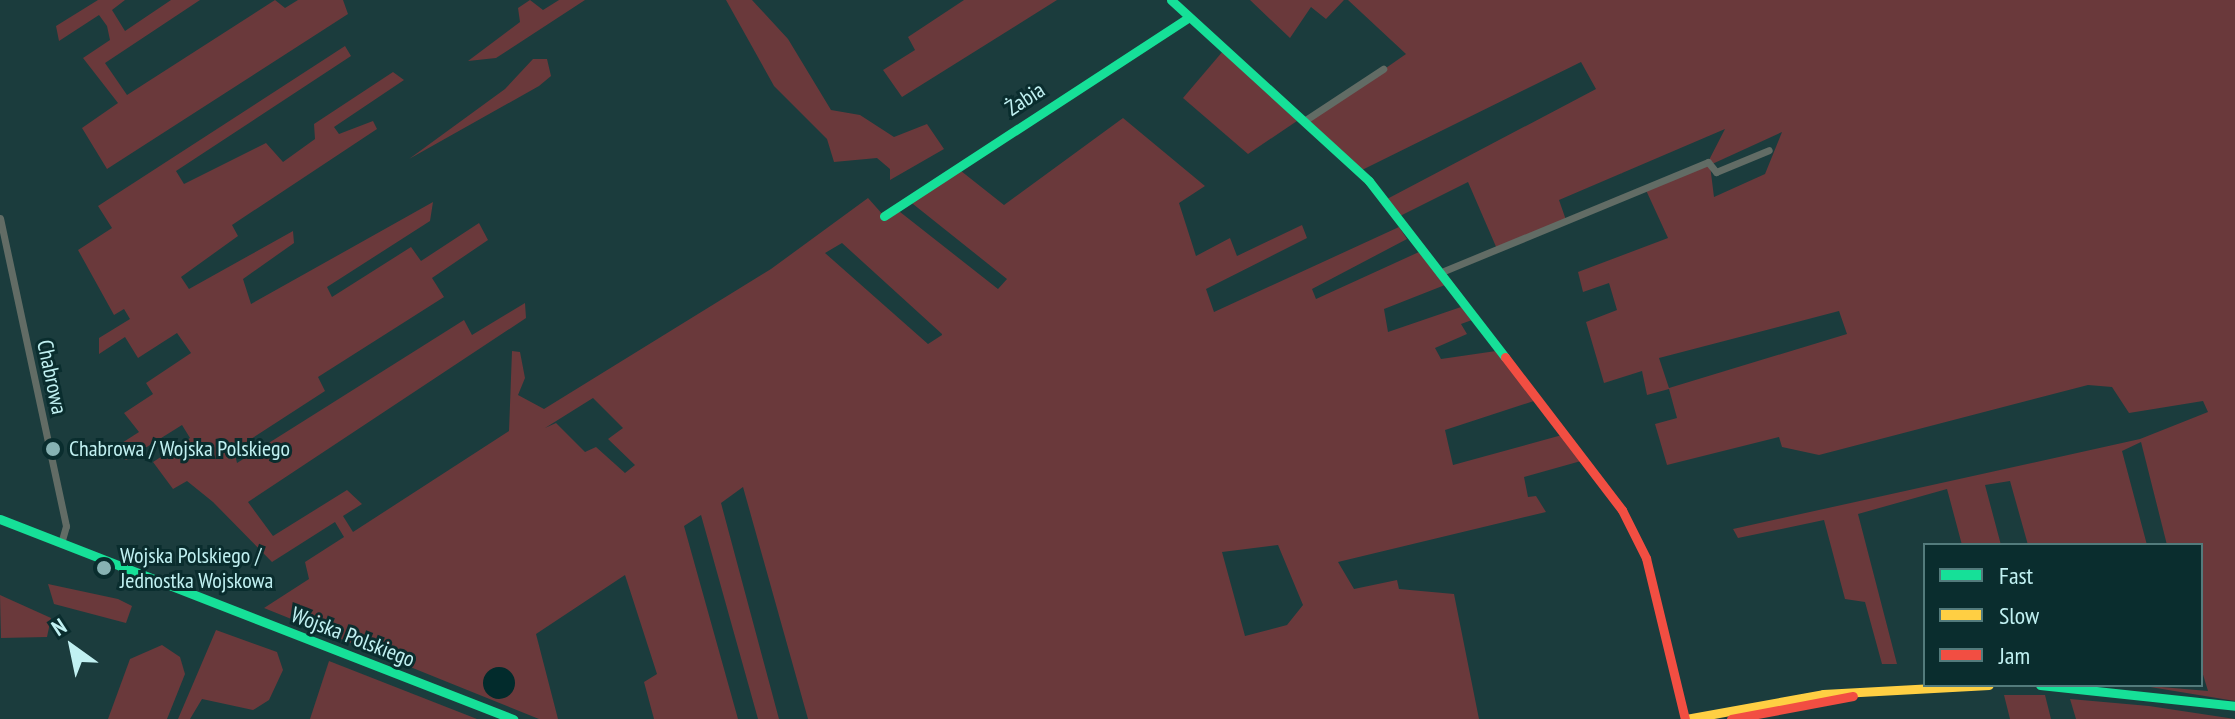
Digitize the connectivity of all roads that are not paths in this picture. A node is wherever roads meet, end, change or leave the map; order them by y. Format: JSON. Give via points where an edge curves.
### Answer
{"nodes":[{"id":1,"x":1171,"y":0,"type":"edge"},
{"id":2,"x":1189,"y":17,"type":"junction"},
{"id":3,"x":1383,"y":69,"type":"dead end"},
{"id":4,"x":1304,"y":121,"type":"junction"},
{"id":5,"x":1769,"y":150,"type":"dead end"},
{"id":6,"x":884,"y":216,"type":"dead end"},
{"id":7,"x":0,"y":218,"type":"edge"},
{"id":8,"x":1439,"y":273,"type":"junction"},
{"id":9,"x":2,"y":520,"type":"edge"},
{"id":10,"x":61,"y":543,"type":"junction"},
{"id":11,"x":1946,"y":687,"type":"edge"},
{"id":12,"x":2059,"y":687,"type":"edge"},
{"id":13,"x":1904,"y":689,"type":"junction"},
{"id":14,"x":2235,"y":706,"type":"edge"},
{"id":15,"x":1690,"y":718,"type":"edge"},
{"id":16,"x":513,"y":719,"type":"edge"},
{"id":17,"x":1731,"y":719,"type":"edge"}],
"edges":[{"from":1,"to":2,"type":"street"},
{"from":2,"to":4,"type":"street"},
{"from":2,"to":6,"type":"street","name":"Żabia"},
{"from":3,"to":4,"type":"street"},
{"from":4,"to":8,"type":"street","via":[[1369,181]]},
{"from":5,"to":8,"type":"street","via":[[1716,172],[1708,162]]},
{"from":7,"to":10,"type":"street","name":"Chabrowa","via":[[66,526]]},
{"from":8,"to":15,"type":"street","via":[[1626,517],[1646,558]]},
{"from":9,"to":10,"type":"street","name":"Wojska Polskiego"},
{"from":10,"to":16,"type":"street","name":"Wojska Polskiego"},
{"from":11,"to":13,"type":"street"},
{"from":12,"to":14,"type":"street"},
{"from":13,"to":15,"type":"street"},
{"from":13,"to":17,"type":"street"}]}
